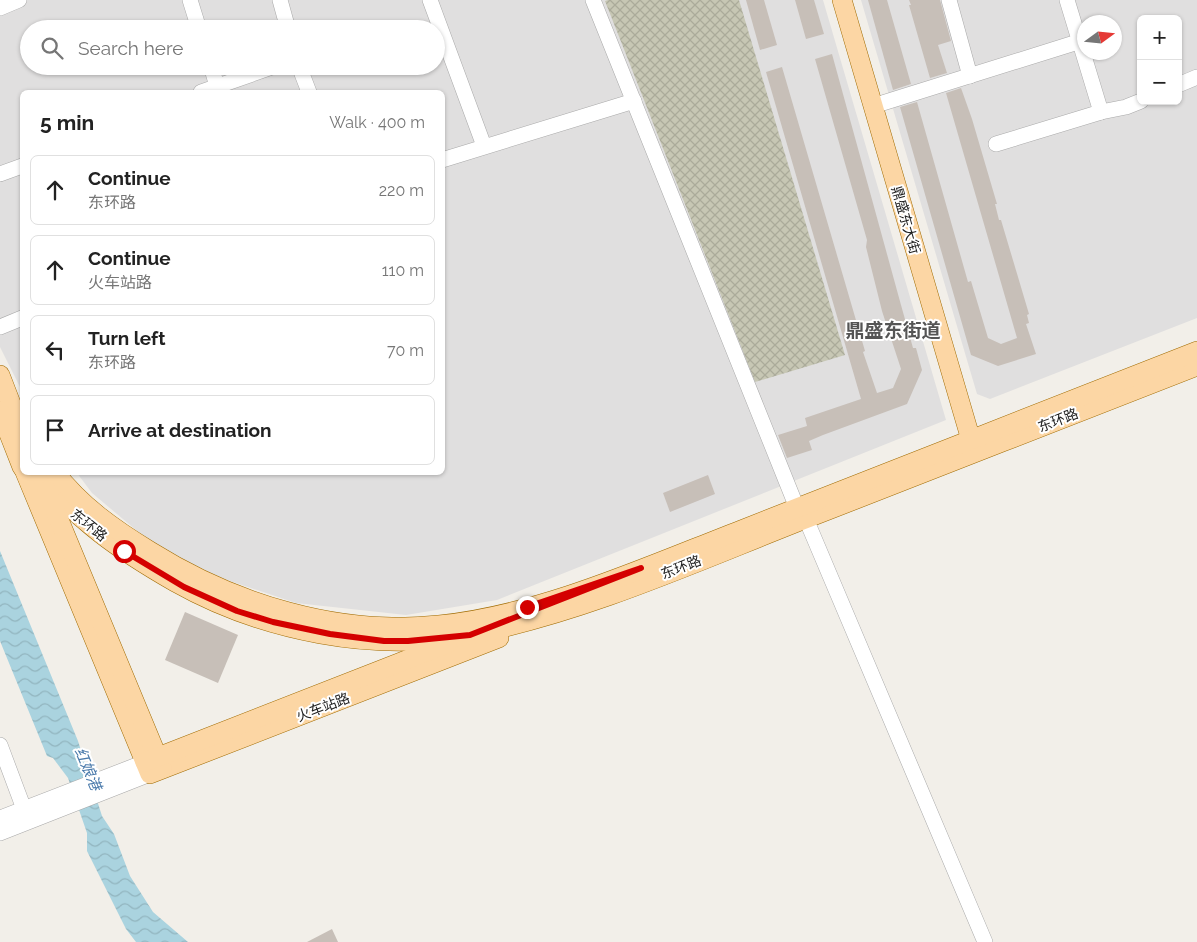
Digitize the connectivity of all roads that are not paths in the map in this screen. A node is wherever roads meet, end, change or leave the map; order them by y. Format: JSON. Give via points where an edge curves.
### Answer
{"nodes":[{"id":1,"x":19,"y":0,"type":"edge"},
{"id":2,"x":190,"y":0,"type":"edge"},
{"id":3,"x":280,"y":0,"type":"edge"},
{"id":4,"x":430,"y":0,"type":"edge"},
{"id":5,"x":593,"y":0,"type":"edge"},
{"id":6,"x":842,"y":0,"type":"edge"},
{"id":7,"x":949,"y":0,"type":"edge"},
{"id":8,"x":1067,"y":0,"type":"edge"},
{"id":9,"x":0,"y":8,"type":"edge"},
{"id":10,"x":196,"y":20,"type":"edge"},
{"id":11,"x":286,"y":20,"type":"edge"},
{"id":12,"x":437,"y":20,"type":"edge"},
{"id":13,"x":1077,"y":29,"type":"edge"},
{"id":14,"x":445,"y":41,"type":"edge"},
{"id":15,"x":1077,"y":42,"type":"edge"},
{"id":16,"x":1087,"y":60,"type":"edge"},
{"id":17,"x":214,"y":75,"type":"edge"},
{"id":18,"x":249,"y":75,"type":"edge"},
{"id":19,"x":302,"y":75,"type":"edge"},
{"id":20,"x":970,"y":76,"type":"junction"},
{"id":21,"x":1197,"y":77,"type":"edge"},
{"id":22,"x":1182,"y":83,"type":"edge"},
{"id":23,"x":217,"y":86,"type":"junction"},
{"id":24,"x":206,"y":90,"type":"edge"},
{"id":25,"x":308,"y":90,"type":"edge"},
{"id":26,"x":634,"y":101,"type":"junction"},
{"id":27,"x":1137,"y":103,"type":"edge"},
{"id":28,"x":873,"y":106,"type":"junction"},
{"id":29,"x":1102,"y":112,"type":"junction"},
{"id":30,"x":996,"y":144,"type":"dead end"},
{"id":31,"x":484,"y":146,"type":"junction"},
{"id":32,"x":445,"y":159,"type":"edge"},
{"id":33,"x":20,"y":167,"type":"edge"},
{"id":34,"x":0,"y":174,"type":"edge"},
{"id":35,"x":20,"y":319,"type":"edge"},
{"id":36,"x":0,"y":327,"type":"edge"},
{"id":37,"x":1197,"y":351,"type":"edge"},
{"id":38,"x":1197,"y":366,"type":"edge"},
{"id":39,"x":0,"y":376,"type":"edge"},
{"id":40,"x":14,"y":424,"type":"edge"},
{"id":41,"x":971,"y":440,"type":"junction"},
{"id":42,"x":20,"y":445,"type":"edge"},
{"id":43,"x":20,"y":456,"type":"edge"},
{"id":44,"x":41,"y":475,"type":"edge"},
{"id":45,"x":42,"y":475,"type":"edge"},
{"id":46,"x":43,"y":475,"type":"edge"},
{"id":47,"x":802,"y":513,"type":"junction"},
{"id":48,"x":643,"y":575,"type":"junction"},
{"id":49,"x":470,"y":635,"type":"junction"},
{"id":50,"x":0,"y":745,"type":"edge"},
{"id":51,"x":154,"y":765,"type":"junction"},
{"id":52,"x":69,"y":799,"type":"junction"},
{"id":53,"x":24,"y":809,"type":"junction"},
{"id":54,"x":0,"y":818,"type":"edge"},
{"id":55,"x":0,"y":833,"type":"edge"},
{"id":56,"x":984,"y":942,"type":"edge"}],
"edges":[{"from":1,"to":9,"type":"street"},
{"from":2,"to":10,"type":"street"},
{"from":3,"to":11,"type":"street"},
{"from":4,"to":12,"type":"street"},
{"from":5,"to":26,"type":"street"},
{"from":6,"to":28,"type":"main road","name":"鼎盛东大街"},
{"from":7,"to":20,"type":"street"},
{"from":8,"to":13,"type":"street"},
{"from":14,"to":31,"type":"street"},
{"from":15,"to":20,"type":"street"},
{"from":16,"to":29,"type":"street"},
{"from":17,"to":23,"type":"street"},
{"from":18,"to":23,"type":"street"},
{"from":19,"to":25,"type":"street"},
{"from":20,"to":28,"type":"street"},
{"from":21,"to":22,"type":"street"},
{"from":23,"to":24,"type":"street"},
{"from":26,"to":31,"type":"street"},
{"from":26,"to":47,"type":"street"},
{"from":27,"to":29,"type":"street"},
{"from":28,"to":41,"type":"main road","name":"鼎盛东大街"},
{"from":29,"to":30,"type":"street"},
{"from":31,"to":32,"type":"street"},
{"from":33,"to":34,"type":"street"},
{"from":35,"to":36,"type":"street"},
{"from":37,"to":41,"type":"main road","name":"东环路"},
{"from":38,"to":47,"type":"main road","name":"东环路"},
{"from":39,"to":40,"type":"main road"},
{"from":40,"to":42,"type":"main road"},
{"from":40,"to":43,"type":"main road"},
{"from":41,"to":47,"type":"main road","name":"东环路"},
{"from":44,"to":51,"type":"main road"},
{"from":45,"to":49,"type":"main road","name":"东环路","via":[[71,511],[116,546],[184,587],[237,611],[330,634],[384,641]]},
{"from":46,"to":48,"type":"main road","name":"东环路","via":[[131,540],[190,575],[242,598],[332,621],[408,627],[471,621]]},
{"from":47,"to":48,"type":"main road","name":"东环路"},
{"from":47,"to":56,"type":"street"},
{"from":48,"to":49,"type":"main road","name":"火车站路"},
{"from":48,"to":51,"type":"main road","name":"火车站路"},
{"from":49,"to":51,"type":"main road","name":"火车站路"},
{"from":50,"to":53,"type":"street"},
{"from":51,"to":52,"type":"street","name":"火车站路"},
{"from":52,"to":53,"type":"street","name":"火车站路"},
{"from":52,"to":55,"type":"street","name":"火车站路"},
{"from":53,"to":54,"type":"street","name":"火车站路"}]}
